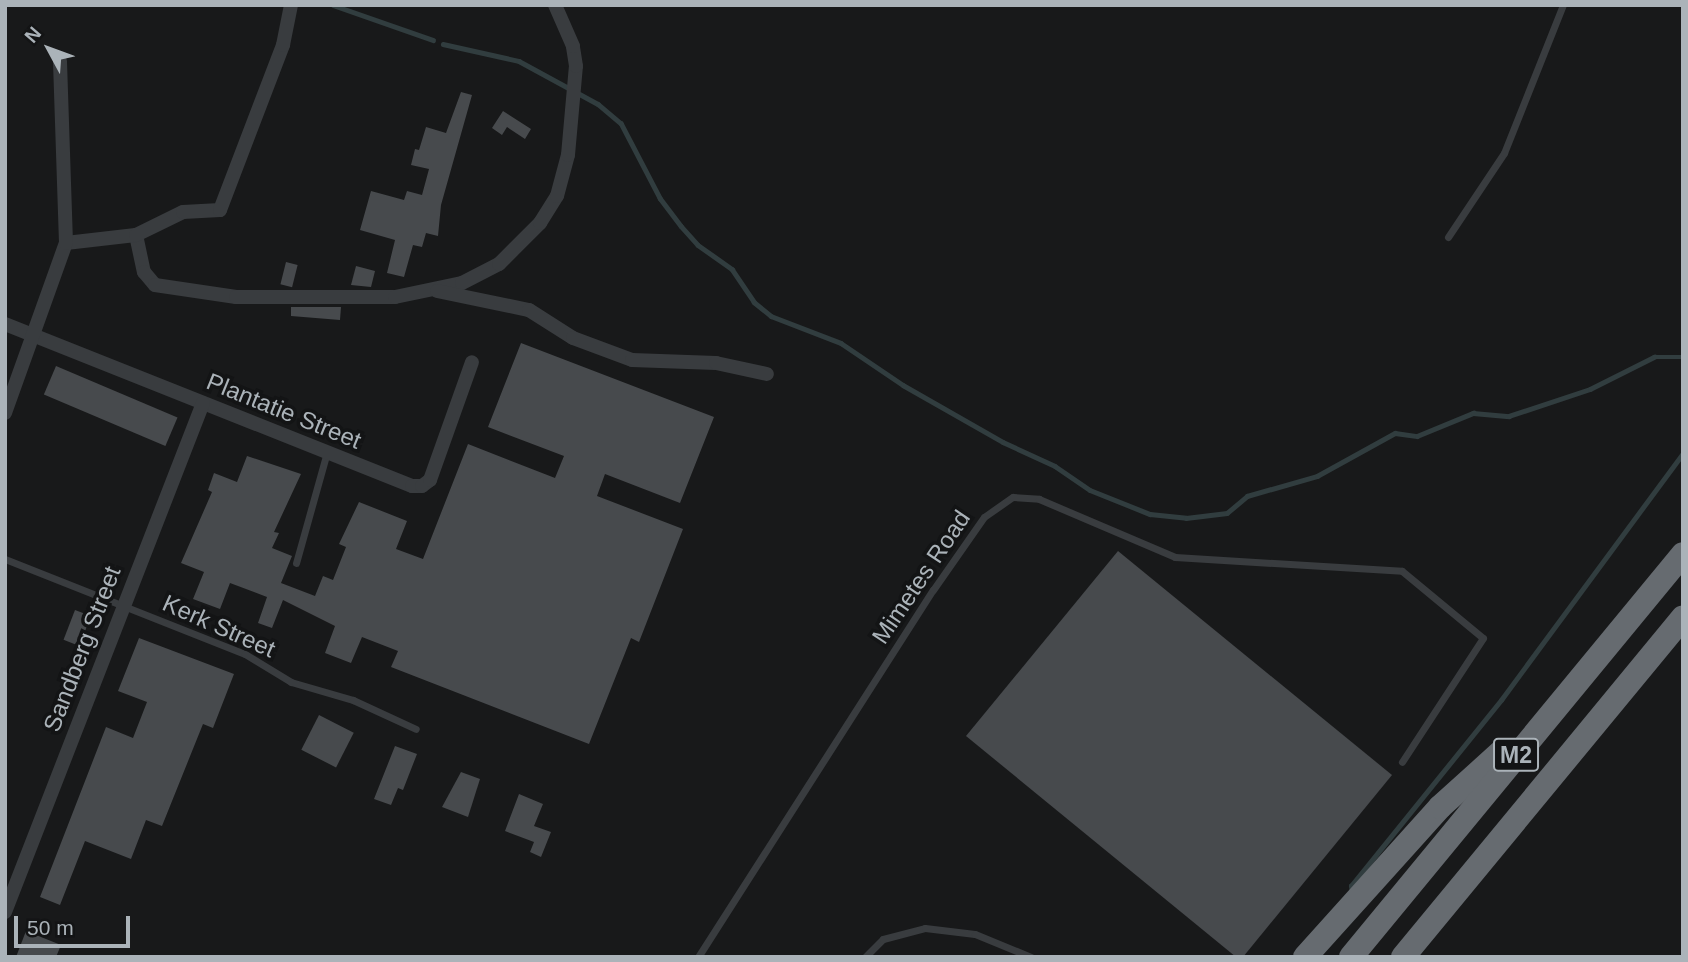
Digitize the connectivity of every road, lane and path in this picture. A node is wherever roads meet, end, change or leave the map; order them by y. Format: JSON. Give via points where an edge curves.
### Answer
{"nodes":[{"id":1,"x":291,"y":5,"type":"edge"},
{"id":2,"x":555,"y":5,"type":"edge"},
{"id":3,"x":1563,"y":5,"type":"edge"},
{"id":4,"x":60,"y":61,"type":"dead end"},
{"id":5,"x":136,"y":235,"type":"junction"},
{"id":6,"x":1448,"y":237,"type":"dead end"},
{"id":7,"x":66,"y":243,"type":"junction"},
{"id":8,"x":436,"y":291,"type":"junction"},
{"id":9,"x":5,"y":324,"type":"edge"},
{"id":10,"x":36,"y":336,"type":"junction"},
{"id":11,"x":472,"y":362,"type":"dead end"},
{"id":12,"x":766,"y":374,"type":"dead end"},
{"id":13,"x":203,"y":403,"type":"junction"},
{"id":14,"x":5,"y":413,"type":"edge"},
{"id":15,"x":327,"y":452,"type":"junction"},
{"id":16,"x":1683,"y":554,"type":"edge"},
{"id":17,"x":5,"y":559,"type":"edge"},
{"id":18,"x":296,"y":563,"type":"dead end"},
{"id":19,"x":123,"y":605,"type":"junction"},
{"id":20,"x":1683,"y":617,"type":"edge"},
{"id":21,"x":1569,"y":690,"type":"junction"},
{"id":22,"x":416,"y":729,"type":"dead end"},
{"id":23,"x":1402,"y":762,"type":"dead end"},
{"id":24,"x":5,"y":912,"type":"edge"},
{"id":25,"x":698,"y":957,"type":"edge"},
{"id":26,"x":864,"y":957,"type":"edge"},
{"id":27,"x":1031,"y":957,"type":"edge"},
{"id":28,"x":1305,"y":957,"type":"edge"},
{"id":29,"x":1351,"y":957,"type":"edge"},
{"id":30,"x":1403,"y":957,"type":"edge"}],
"edges":[{"from":1,"to":5,"type":"street","via":[[284,45],[224,205],[216,212],[183,212]]},
{"from":2,"to":8,"type":"street","via":[[573,46],[576,66],[573,128],[557,196],[512,256],[462,283]]},
{"from":3,"to":6,"type":"lane","via":[[1504,153]]},
{"from":4,"to":7,"type":"street"},
{"from":5,"to":7,"type":"street"},
{"from":5,"to":8,"type":"street","via":[[146,278],[168,289],[236,297],[395,297]]},
{"from":7,"to":10,"type":"street"},
{"from":8,"to":12,"type":"street","via":[[529,310],[573,338],[632,360],[716,363]]},
{"from":9,"to":10,"type":"street","name":"Plantatie Street"},
{"from":10,"to":13,"type":"street","name":"Plantatie Street"},
{"from":10,"to":14,"type":"street"},
{"from":11,"to":15,"type":"street","name":"Plantatie Street","via":[[430,480],[422,486]]},
{"from":13,"to":15,"type":"street","name":"Plantatie Street"},
{"from":13,"to":19,"type":"street","name":"Sandberg Street"},
{"from":15,"to":18,"type":"lane"},
{"from":16,"to":21,"type":"highway","number":"M2"},
{"from":17,"to":19,"type":"lane","name":"Kerk Street"},
{"from":19,"to":22,"type":"lane","name":"Kerk Street","via":[[245,654],[292,682],[353,700]]},
{"from":19,"to":24,"type":"street","name":"Sandberg Street"},
{"from":20,"to":30,"type":"highway","number":"M2"},
{"from":21,"to":28,"type":"highway","via":[[1440,807]]},
{"from":21,"to":29,"type":"highway","number":"M2"},
{"from":23,"to":25,"type":"lane","name":"Mimetes Road","via":[[1483,638],[1402,571],[1175,557],[1039,499],[1013,497],[984,517],[940,580]]},
{"from":26,"to":27,"type":"lane","via":[[883,939],[925,928],[975,934]]}]}
